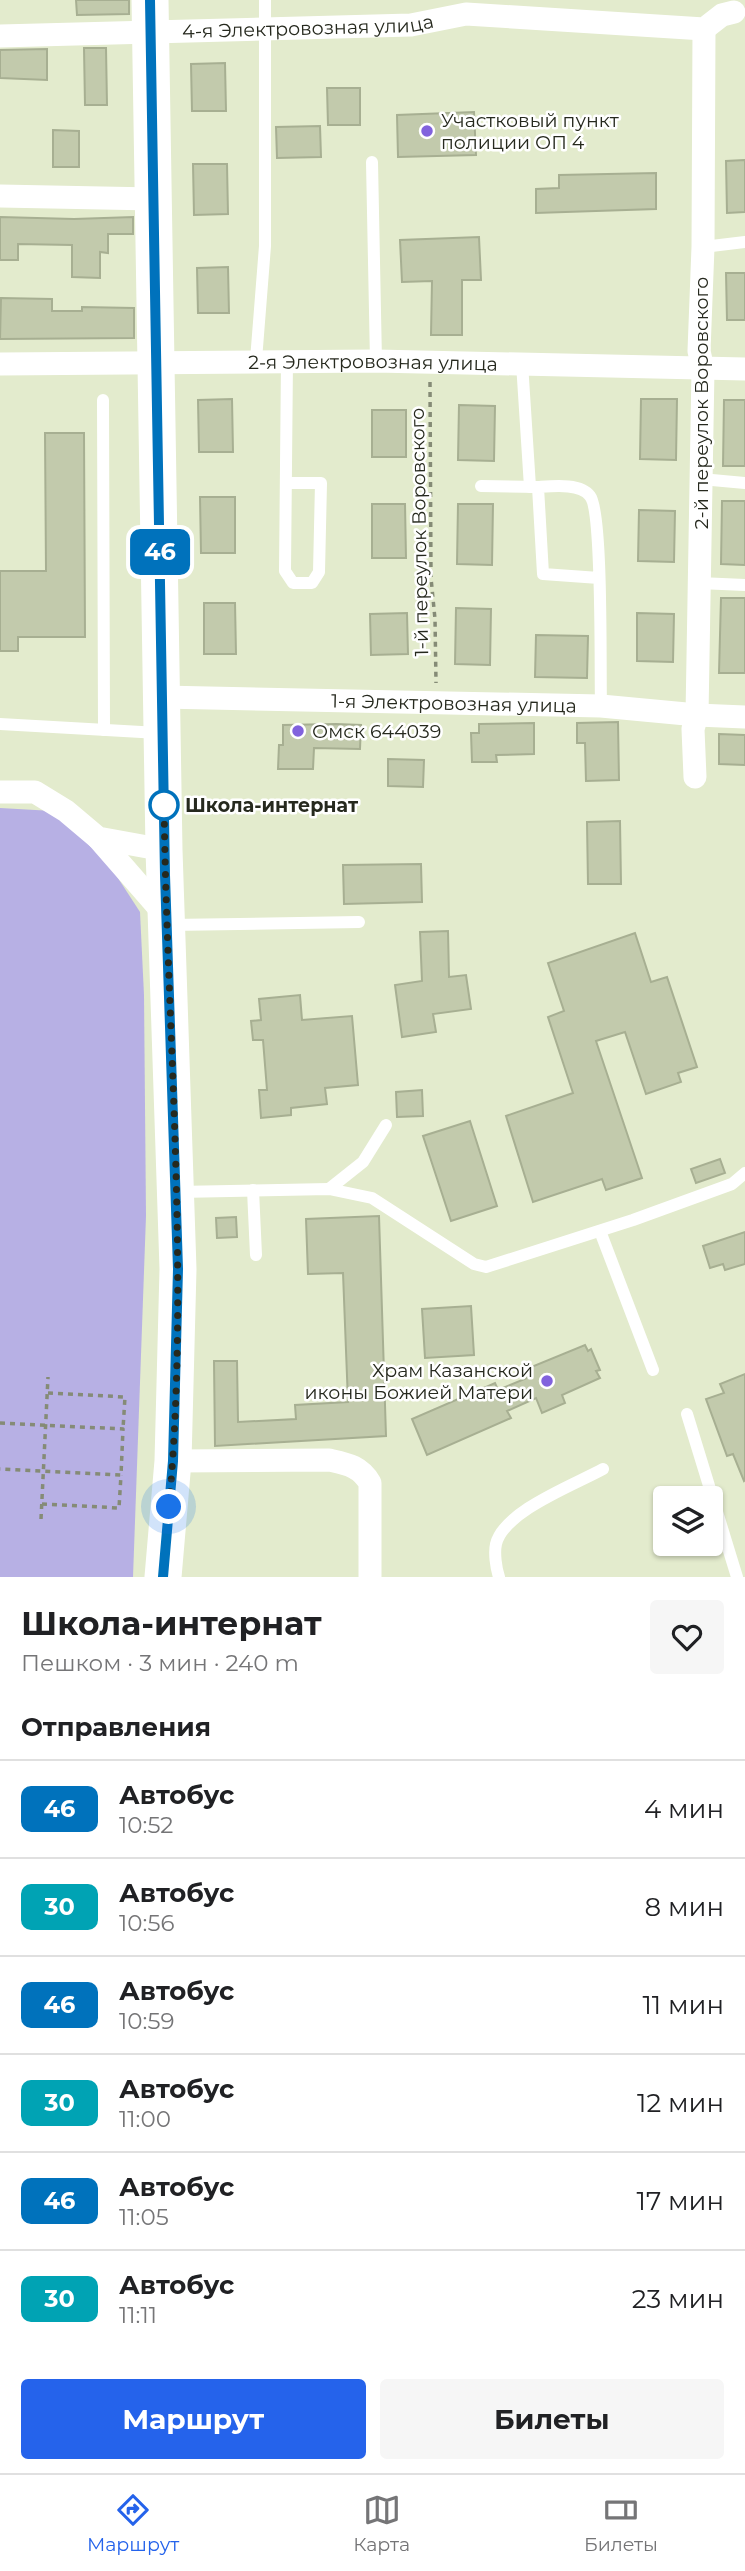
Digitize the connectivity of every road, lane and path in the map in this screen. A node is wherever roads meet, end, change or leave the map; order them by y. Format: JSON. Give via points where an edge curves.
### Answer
{"nodes":[{"id":1,"x":265,"y":0,"type":"edge"},
{"id":2,"x":466,"y":7,"type":"edge"},
{"id":3,"x":720,"y":14,"type":"edge"},
{"id":4,"x":150,"y":17,"type":"edge"},
{"id":5,"x":265,"y":29,"type":"junction"},
{"id":6,"x":0,"y":36,"type":"edge"},
{"id":7,"x":372,"y":162,"type":"dead end"},
{"id":8,"x":0,"y":196,"type":"edge"},
{"id":9,"x":154,"y":199,"type":"junction"},
{"id":10,"x":745,"y":242,"type":"edge"},
{"id":11,"x":703,"y":247,"type":"junction"},
{"id":12,"x":256,"y":360,"type":"junction"},
{"id":13,"x":287,"y":360,"type":"junction"},
{"id":14,"x":376,"y":361,"type":"junction"},
{"id":15,"x":430,"y":361,"type":"junction"},
{"id":16,"x":522,"y":363,"type":"junction"},
{"id":17,"x":0,"y":364,"type":"edge"},
{"id":18,"x":157,"y":364,"type":"junction"},
{"id":19,"x":702,"y":369,"type":"junction"},
{"id":20,"x":745,"y":369,"type":"edge"},
{"id":21,"x":103,"y":400,"type":"dead end"},
{"id":22,"x":701,"y":479,"type":"junction"},
{"id":23,"x":286,"y":483,"type":"junction"},
{"id":24,"x":745,"y":483,"type":"edge"},
{"id":25,"x":481,"y":486,"type":"dead end"},
{"id":26,"x":534,"y":487,"type":"junction"},
{"id":27,"x":599,"y":578,"type":"junction"},
{"id":28,"x":699,"y":583,"type":"junction"},
{"id":29,"x":745,"y":585,"type":"edge"},
{"id":30,"x":162,"y":697,"type":"junction"},
{"id":31,"x":436,"y":702,"type":"junction"},
{"id":32,"x":601,"y":706,"type":"junction"},
{"id":33,"x":697,"y":715,"type":"junction"},
{"id":34,"x":745,"y":717,"type":"edge"},
{"id":35,"x":0,"y":724,"type":"edge"},
{"id":36,"x":104,"y":730,"type":"junction"},
{"id":37,"x":163,"y":733,"type":"junction"},
{"id":38,"x":695,"y":777,"type":"dead end"},
{"id":39,"x":0,"y":792,"type":"edge"},
{"id":40,"x":97,"y":838,"type":"junction"},
{"id":41,"x":164,"y":850,"type":"junction"},
{"id":42,"x":166,"y":920,"type":"junction"},
{"id":43,"x":359,"y":922,"type":"dead end"},
{"id":44,"x":386,"y":1125,"type":"dead end"},
{"id":45,"x":745,"y":1173,"type":"edge"},
{"id":46,"x":328,"y":1189,"type":"junction"},
{"id":47,"x":253,"y":1190,"type":"junction"},
{"id":48,"x":176,"y":1192,"type":"junction"},
{"id":49,"x":600,"y":1231,"type":"junction"},
{"id":50,"x":256,"y":1255,"type":"dead end"},
{"id":51,"x":653,"y":1370,"type":"dead end"},
{"id":52,"x":48,"y":1377,"type":"dead end"},
{"id":53,"x":48,"y":1393,"type":"junction"},
{"id":54,"x":687,"y":1414,"type":"dead end"},
{"id":55,"x":0,"y":1423,"type":"edge"},
{"id":56,"x":46,"y":1425,"type":"junction"},
{"id":57,"x":123,"y":1429,"type":"junction"},
{"id":58,"x":173,"y":1461,"type":"junction"},
{"id":59,"x":0,"y":1469,"type":"edge"},
{"id":60,"x":603,"y":1469,"type":"dead end"},
{"id":61,"x":43,"y":1471,"type":"junction"},
{"id":62,"x":121,"y":1475,"type":"junction"},
{"id":63,"x":41,"y":1504,"type":"junction"},
{"id":64,"x":41,"y":1519,"type":"dead end"},
{"id":65,"x":163,"y":1577,"type":"edge"},
{"id":66,"x":370,"y":1577,"type":"edge"},
{"id":67,"x":499,"y":1577,"type":"edge"},
{"id":68,"x":737,"y":1577,"type":"edge"}],
"edges":[{"from":1,"to":5,"type":"lane"},
{"from":2,"to":3,"type":"street","name":"4-я Электровозная улица"},
{"from":2,"to":5,"type":"street","name":"4-я Электровозная улица","via":[[411,25]]},
{"from":3,"to":11,"type":"street","name":"2-й переулок Воровского"},
{"from":4,"to":5,"type":"street","name":"4-я Электровозная улица"},
{"from":4,"to":6,"type":"street","name":"4-я Электровозная улица"},
{"from":4,"to":9,"type":"main road"},
{"from":5,"to":12,"type":"lane","via":[[265,246]]},
{"from":7,"to":14,"type":"lane"},
{"from":8,"to":9,"type":"street"},
{"from":9,"to":18,"type":"main road"},
{"from":10,"to":11,"type":"lane"},
{"from":11,"to":19,"type":"street","name":"2-й переулок Воровского"},
{"from":12,"to":13,"type":"street","name":"2-я Электровозная улица"},
{"from":12,"to":18,"type":"street","name":"2-я Электровозная улица"},
{"from":13,"to":14,"type":"street","name":"2-я Электровозная улица"},
{"from":13,"to":23,"type":"lane"},
{"from":14,"to":15,"type":"street","name":"2-я Электровозная улица"},
{"from":15,"to":16,"type":"street","name":"2-я Электровозная улица"},
{"from":15,"to":31,"type":"path","name":"1-й переулок Воровского"},
{"from":16,"to":19,"type":"street","name":"2-я Электровозная улица"},
{"from":16,"to":26,"type":"lane"},
{"from":17,"to":18,"type":"street","name":"2-я Электровозная улица"},
{"from":18,"to":30,"type":"main road"},
{"from":19,"to":20,"type":"street","name":"2-я Электровозная улица"},
{"from":19,"to":22,"type":"street","name":"2-й переулок Воровского"},
{"from":21,"to":36,"type":"lane"},
{"from":22,"to":24,"type":"lane"},
{"from":22,"to":28,"type":"street","name":"2-й переулок Воровского"},
{"from":23,"to":23,"type":"lane","via":[[321,484],[319,572],[313,583],[293,583],[285,571]]},
{"from":25,"to":26,"type":"lane"},
{"from":26,"to":27,"type":"lane","via":[[578,489],[589,494],[596,507]]},
{"from":26,"to":27,"type":"lane","via":[[543,574]]},
{"from":27,"to":32,"type":"lane"},
{"from":28,"to":29,"type":"lane"},
{"from":28,"to":33,"type":"street","name":"2-й переулок Воровского"},
{"from":30,"to":31,"type":"street","name":"1-я Электровозная улица"},
{"from":30,"to":37,"type":"main road"},
{"from":31,"to":32,"type":"street","name":"1-я Электровозная улица"},
{"from":32,"to":33,"type":"street","name":"1-я Электровозная улица"},
{"from":33,"to":34,"type":"street","name":"1-я Электровозная улица"},
{"from":33,"to":38,"type":"street","name":"2-й переулок Воровского"},
{"from":35,"to":36,"type":"lane"},
{"from":36,"to":37,"type":"lane"},
{"from":37,"to":41,"type":"main road"},
{"from":39,"to":40,"type":"street","via":[[35,792]]},
{"from":40,"to":41,"type":"street"},
{"from":40,"to":42,"type":"street"},
{"from":41,"to":42,"type":"main road"},
{"from":42,"to":43,"type":"lane"},
{"from":42,"to":48,"type":"main road"},
{"from":44,"to":46,"type":"lane","via":[[363,1162]]},
{"from":45,"to":49,"type":"lane","via":[[732,1184]]},
{"from":46,"to":47,"type":"lane"},
{"from":46,"to":49,"type":"lane","via":[[372,1198],[474,1264],[486,1266]]},
{"from":47,"to":48,"type":"lane"},
{"from":47,"to":50,"type":"lane"},
{"from":48,"to":58,"type":"main road","via":[[178,1339]]},
{"from":49,"to":51,"type":"lane"},
{"from":52,"to":53,"type":"path"},
{"from":53,"to":56,"type":"path"},
{"from":53,"to":57,"type":"path","via":[[125,1397]]},
{"from":54,"to":68,"type":"lane"},
{"from":55,"to":56,"type":"path"},
{"from":56,"to":57,"type":"path"},
{"from":56,"to":61,"type":"path"},
{"from":57,"to":62,"type":"path"},
{"from":58,"to":65,"type":"main road"},
{"from":58,"to":66,"type":"street","via":[[329,1460],[351,1465],[370,1483]]},
{"from":59,"to":61,"type":"path"},
{"from":60,"to":67,"type":"lane","via":[[522,1512],[505,1526],[496,1544]]},
{"from":61,"to":62,"type":"path"},
{"from":61,"to":63,"type":"path"},
{"from":62,"to":63,"type":"path","via":[[119,1508]]},
{"from":63,"to":64,"type":"path"}]}
